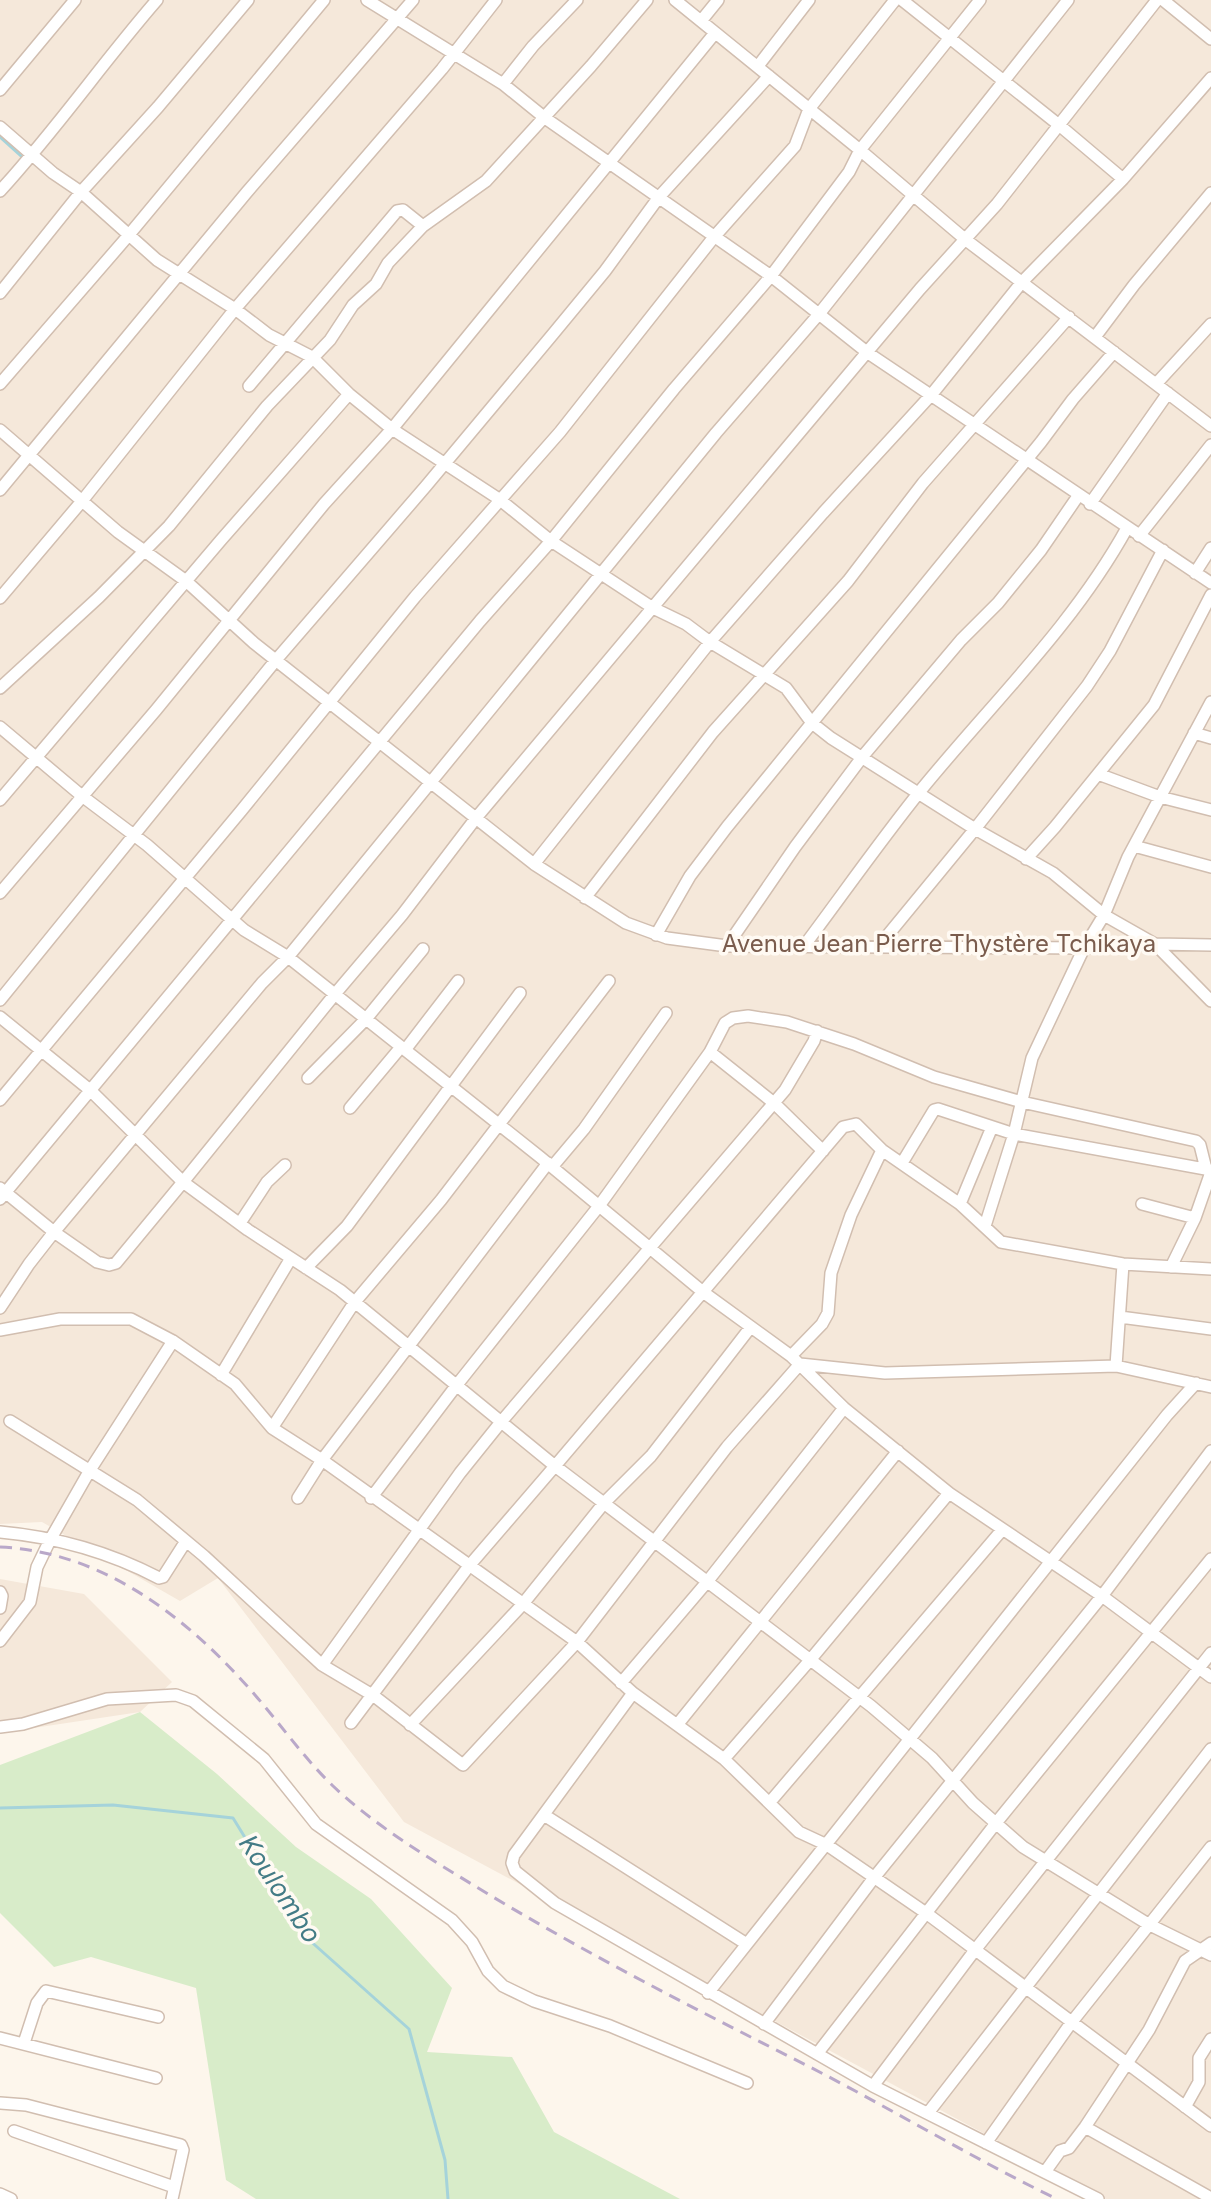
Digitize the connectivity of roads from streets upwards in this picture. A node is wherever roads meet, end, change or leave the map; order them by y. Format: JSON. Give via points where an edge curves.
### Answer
{"nodes":[{"id":1,"x":75,"y":0,"type":"edge"},
{"id":2,"x":157,"y":0,"type":"edge"},
{"id":3,"x":248,"y":0,"type":"edge"},
{"id":4,"x":324,"y":0,"type":"edge"},
{"id":5,"x":367,"y":0,"type":"edge"},
{"id":6,"x":413,"y":0,"type":"edge"},
{"id":7,"x":496,"y":0,"type":"edge"},
{"id":8,"x":577,"y":0,"type":"edge"},
{"id":9,"x":647,"y":0,"type":"edge"},
{"id":10,"x":675,"y":0,"type":"edge"},
{"id":11,"x":718,"y":0,"type":"edge"},
{"id":12,"x":809,"y":0,"type":"edge"},
{"id":13,"x":895,"y":0,"type":"edge"},
{"id":14,"x":902,"y":0,"type":"edge"},
{"id":15,"x":980,"y":0,"type":"edge"},
{"id":16,"x":1068,"y":0,"type":"edge"},
{"id":17,"x":1157,"y":0,"type":"edge"},
{"id":18,"x":1163,"y":0,"type":"edge"},
{"id":19,"x":395,"y":20,"type":"junction"},
{"id":20,"x":701,"y":21,"type":"junction"},
{"id":21,"x":715,"y":33,"type":"junction"},
{"id":22,"x":1210,"y":37,"type":"edge"},
{"id":23,"x":951,"y":39,"type":"junction"},
{"id":24,"x":452,"y":53,"type":"junction"},
{"id":25,"x":758,"y":66,"type":"junction"},
{"id":26,"x":769,"y":76,"type":"junction"},
{"id":27,"x":1211,"y":78,"type":"edge"},
{"id":28,"x":1003,"y":82,"type":"junction"},
{"id":29,"x":503,"y":84,"type":"junction"},
{"id":30,"x":0,"y":90,"type":"edge"},
{"id":31,"x":809,"y":109,"type":"junction"},
{"id":32,"x":545,"y":118,"type":"junction"},
{"id":33,"x":1059,"y":125,"type":"junction"},
{"id":34,"x":0,"y":127,"type":"edge"},
{"id":35,"x":860,"y":150,"type":"junction"},
{"id":36,"x":33,"y":155,"type":"junction"},
{"id":37,"x":610,"y":162,"type":"junction"},
{"id":38,"x":1123,"y":179,"type":"junction"},
{"id":39,"x":0,"y":191,"type":"edge"},
{"id":40,"x":81,"y":192,"type":"junction"},
{"id":41,"x":1211,"y":193,"type":"edge"},
{"id":42,"x":912,"y":195,"type":"junction"},
{"id":43,"x":659,"y":197,"type":"junction"},
{"id":44,"x":423,"y":226,"type":"junction"},
{"id":45,"x":128,"y":236,"type":"junction"},
{"id":46,"x":714,"y":237,"type":"junction"},
{"id":47,"x":966,"y":240,"type":"junction"},
{"id":48,"x":178,"y":275,"type":"junction"},
{"id":49,"x":771,"y":276,"type":"junction"},
{"id":50,"x":1022,"y":282,"type":"junction"},
{"id":51,"x":0,"y":293,"type":"edge"},
{"id":52,"x":235,"y":309,"type":"junction"},
{"id":53,"x":819,"y":314,"type":"junction"},
{"id":54,"x":1069,"y":317,"type":"junction"},
{"id":55,"x":1211,"y":324,"type":"edge"},
{"id":56,"x":1095,"y":337,"type":"junction"},
{"id":57,"x":284,"y":342,"type":"junction"},
{"id":58,"x":1114,"y":352,"type":"junction"},
{"id":59,"x":868,"y":353,"type":"junction"},
{"id":60,"x":312,"y":357,"type":"junction"},
{"id":61,"x":0,"y":384,"type":"edge"},
{"id":62,"x":1156,"y":384,"type":"junction"},
{"id":63,"x":249,"y":386,"type":"dead end"},
{"id":64,"x":1168,"y":393,"type":"junction"},
{"id":65,"x":349,"y":394,"type":"junction"},
{"id":66,"x":932,"y":394,"type":"junction"},
{"id":67,"x":972,"y":425,"type":"junction"},
{"id":68,"x":1211,"y":426,"type":"edge"},
{"id":69,"x":392,"y":429,"type":"junction"},
{"id":70,"x":0,"y":430,"type":"edge"},
{"id":71,"x":1211,"y":445,"type":"edge"},
{"id":72,"x":29,"y":457,"type":"junction"},
{"id":73,"x":1025,"y":459,"type":"junction"},
{"id":74,"x":444,"y":464,"type":"junction"},
{"id":75,"x":0,"y":490,"type":"edge"},
{"id":76,"x":1078,"y":496,"type":"junction"},
{"id":77,"x":499,"y":499,"type":"junction"},
{"id":78,"x":82,"y":501,"type":"junction"},
{"id":79,"x":1090,"y":504,"type":"junction"},
{"id":80,"x":1127,"y":528,"type":"junction"},
{"id":81,"x":1139,"y":536,"type":"junction"},
{"id":82,"x":551,"y":541,"type":"junction"},
{"id":83,"x":1211,"y":548,"type":"edge"},
{"id":84,"x":1163,"y":550,"type":"junction"},
{"id":85,"x":142,"y":551,"type":"junction"},
{"id":86,"x":1195,"y":573,"type":"junction"},
{"id":87,"x":603,"y":574,"type":"junction"},
{"id":88,"x":186,"y":581,"type":"junction"},
{"id":89,"x":1211,"y":583,"type":"edge"},
{"id":90,"x":1211,"y":595,"type":"edge"},
{"id":91,"x":0,"y":598,"type":"edge"},
{"id":92,"x":653,"y":608,"type":"junction"},
{"id":93,"x":230,"y":621,"type":"junction"},
{"id":94,"x":710,"y":642,"type":"junction"},
{"id":95,"x":276,"y":660,"type":"junction"},
{"id":96,"x":765,"y":674,"type":"junction"},
{"id":97,"x":0,"y":688,"type":"edge"},
{"id":98,"x":329,"y":701,"type":"junction"},
{"id":99,"x":1211,"y":702,"type":"edge"},
{"id":100,"x":812,"y":723,"type":"junction"},
{"id":101,"x":0,"y":727,"type":"edge"},
{"id":102,"x":1194,"y":733,"type":"junction"},
{"id":103,"x":1211,"y":738,"type":"edge"},
{"id":104,"x":380,"y":742,"type":"junction"},
{"id":105,"x":863,"y":756,"type":"junction"},
{"id":106,"x":36,"y":757,"type":"junction"},
{"id":107,"x":1098,"y":774,"type":"junction"},
{"id":108,"x":430,"y":780,"type":"junction"},
{"id":109,"x":920,"y":792,"type":"junction"},
{"id":110,"x":82,"y":796,"type":"junction"},
{"id":111,"x":1160,"y":797,"type":"junction"},
{"id":112,"x":0,"y":800,"type":"edge"},
{"id":113,"x":1211,"y":810,"type":"edge"},
{"id":114,"x":476,"y":818,"type":"junction"},
{"id":115,"x":975,"y":829,"type":"junction"},
{"id":116,"x":134,"y":835,"type":"junction"},
{"id":117,"x":1134,"y":846,"type":"junction"},
{"id":118,"x":1026,"y":859,"type":"junction"},
{"id":119,"x":534,"y":864,"type":"junction"},
{"id":120,"x":1211,"y":867,"type":"edge"},
{"id":121,"x":185,"y":877,"type":"junction"},
{"id":122,"x":0,"y":893,"type":"edge"},
{"id":123,"x":585,"y":898,"type":"junction"},
{"id":124,"x":1104,"y":915,"type":"junction"},
{"id":125,"x":233,"y":921,"type":"junction"},
{"id":126,"x":661,"y":936,"type":"junction"},
{"id":127,"x":1155,"y":944,"type":"junction"},
{"id":128,"x":1211,"y":945,"type":"edge"},
{"id":129,"x":727,"y":946,"type":"junction"},
{"id":130,"x":804,"y":946,"type":"junction"},
{"id":131,"x":878,"y":947,"type":"junction"},
{"id":132,"x":1084,"y":948,"type":"junction"},
{"id":133,"x":423,"y":949,"type":"dead end"},
{"id":134,"x":288,"y":957,"type":"junction"},
{"id":135,"x":458,"y":981,"type":"dead end"},
{"id":136,"x":609,"y":981,"type":"dead end"},
{"id":137,"x":520,"y":993,"type":"dead end"},
{"id":138,"x":335,"y":994,"type":"junction"},
{"id":139,"x":0,"y":1000,"type":"edge"},
{"id":140,"x":1211,"y":1001,"type":"edge"},
{"id":141,"x":666,"y":1013,"type":"dead end"},
{"id":142,"x":0,"y":1017,"type":"edge"},
{"id":143,"x":366,"y":1019,"type":"junction"},
{"id":144,"x":817,"y":1031,"type":"junction"},
{"id":145,"x":403,"y":1048,"type":"junction"},
{"id":146,"x":42,"y":1052,"type":"junction"},
{"id":147,"x":710,"y":1052,"type":"junction"},
{"id":148,"x":308,"y":1078,"type":"dead end"},
{"id":149,"x":452,"y":1087,"type":"junction"},
{"id":150,"x":90,"y":1090,"type":"junction"},
{"id":151,"x":0,"y":1100,"type":"edge"},
{"id":152,"x":1022,"y":1102,"type":"junction"},
{"id":153,"x":774,"y":1103,"type":"junction"},
{"id":154,"x":350,"y":1108,"type":"dead end"},
{"id":155,"x":499,"y":1125,"type":"junction"},
{"id":156,"x":992,"y":1127,"type":"junction"},
{"id":157,"x":1014,"y":1134,"type":"junction"},
{"id":158,"x":136,"y":1137,"type":"junction"},
{"id":159,"x":882,"y":1150,"type":"junction"},
{"id":160,"x":823,"y":1151,"type":"junction"},
{"id":161,"x":902,"y":1163,"type":"junction"},
{"id":162,"x":285,"y":1165,"type":"dead end"},
{"id":163,"x":550,"y":1165,"type":"junction"},
{"id":164,"x":1209,"y":1170,"type":"edge"},
{"id":165,"x":183,"y":1182,"type":"junction"},
{"id":166,"x":2,"y":1193,"type":"edge"},
{"id":167,"x":960,"y":1204,"type":"junction"},
{"id":168,"x":1142,"y":1204,"type":"dead end"},
{"id":169,"x":599,"y":1206,"type":"junction"},
{"id":170,"x":1195,"y":1218,"type":"junction"},
{"id":171,"x":240,"y":1223,"type":"junction"},
{"id":172,"x":985,"y":1226,"type":"junction"},
{"id":173,"x":54,"y":1232,"type":"junction"},
{"id":174,"x":650,"y":1249,"type":"junction"},
{"id":175,"x":291,"y":1258,"type":"junction"},
{"id":176,"x":1123,"y":1264,"type":"junction"},
{"id":177,"x":1171,"y":1267,"type":"junction"},
{"id":178,"x":306,"y":1268,"type":"junction"},
{"id":179,"x":1211,"y":1269,"type":"edge"},
{"id":180,"x":703,"y":1292,"type":"junction"},
{"id":181,"x":354,"y":1303,"type":"junction"},
{"id":182,"x":0,"y":1308,"type":"edge"},
{"id":183,"x":1120,"y":1317,"type":"junction"},
{"id":184,"x":750,"y":1328,"type":"junction"},
{"id":185,"x":1211,"y":1329,"type":"edge"},
{"id":186,"x":0,"y":1330,"type":"edge"},
{"id":187,"x":173,"y":1341,"type":"junction"},
{"id":188,"x":408,"y":1347,"type":"junction"},
{"id":189,"x":795,"y":1360,"type":"junction"},
{"id":190,"x":1116,"y":1366,"type":"junction"},
{"id":191,"x":221,"y":1375,"type":"junction"},
{"id":192,"x":1196,"y":1383,"type":"junction"},
{"id":193,"x":456,"y":1386,"type":"junction"},
{"id":194,"x":1211,"y":1387,"type":"edge"},
{"id":195,"x":844,"y":1408,"type":"junction"},
{"id":196,"x":10,"y":1421,"type":"dead end"},
{"id":197,"x":501,"y":1422,"type":"junction"},
{"id":198,"x":272,"y":1428,"type":"junction"},
{"id":199,"x":898,"y":1451,"type":"junction"},
{"id":200,"x":1211,"y":1451,"type":"edge"},
{"id":201,"x":322,"y":1460,"type":"junction"},
{"id":202,"x":555,"y":1466,"type":"junction"},
{"id":203,"x":90,"y":1470,"type":"junction"},
{"id":204,"x":949,"y":1493,"type":"junction"},
{"id":205,"x":298,"y":1498,"type":"dead end"},
{"id":206,"x":371,"y":1498,"type":"junction"},
{"id":207,"x":604,"y":1503,"type":"junction"},
{"id":208,"x":1002,"y":1530,"type":"junction"},
{"id":209,"x":419,"y":1531,"type":"junction"},
{"id":210,"x":0,"y":1532,"type":"edge"},
{"id":211,"x":50,"y":1540,"type":"junction"},
{"id":212,"x":186,"y":1541,"type":"junction"},
{"id":213,"x":655,"y":1542,"type":"junction"},
{"id":214,"x":1211,"y":1559,"type":"edge"},
{"id":215,"x":1051,"y":1563,"type":"junction"},
{"id":216,"x":469,"y":1566,"type":"junction"},
{"id":217,"x":707,"y":1582,"type":"junction"},
{"id":218,"x":0,"y":1592,"type":"edge"},
{"id":219,"x":1102,"y":1596,"type":"junction"},
{"id":220,"x":522,"y":1605,"type":"junction"},
{"id":221,"x":0,"y":1608,"type":"edge"},
{"id":222,"x":761,"y":1623,"type":"junction"},
{"id":223,"x":1151,"y":1634,"type":"junction"},
{"id":224,"x":0,"y":1641,"type":"edge"},
{"id":225,"x":577,"y":1642,"type":"junction"},
{"id":226,"x":1211,"y":1653,"type":"edge"},
{"id":227,"x":811,"y":1659,"type":"junction"},
{"id":228,"x":322,"y":1665,"type":"junction"},
{"id":229,"x":1199,"y":1668,"type":"junction"},
{"id":230,"x":1211,"y":1677,"type":"edge"},
{"id":231,"x":621,"y":1683,"type":"junction"},
{"id":232,"x":633,"y":1693,"type":"junction"},
{"id":233,"x":374,"y":1696,"type":"junction"},
{"id":234,"x":860,"y":1698,"type":"junction"},
{"id":235,"x":351,"y":1723,"type":"dead end"},
{"id":236,"x":410,"y":1725,"type":"junction"},
{"id":237,"x":677,"y":1725,"type":"junction"},
{"id":238,"x":0,"y":1727,"type":"edge"},
{"id":239,"x":908,"y":1739,"type":"junction"},
{"id":240,"x":1211,"y":1749,"type":"edge"},
{"id":241,"x":724,"y":1759,"type":"junction"},
{"id":242,"x":955,"y":1780,"type":"junction"},
{"id":243,"x":770,"y":1802,"type":"junction"},
{"id":244,"x":544,"y":1815,"type":"junction"},
{"id":245,"x":996,"y":1823,"type":"junction"},
{"id":246,"x":827,"y":1845,"type":"junction"},
{"id":247,"x":1211,"y":1847,"type":"edge"},
{"id":248,"x":1047,"y":1863,"type":"junction"},
{"id":249,"x":873,"y":1879,"type":"junction"},
{"id":250,"x":1097,"y":1893,"type":"junction"},
{"id":251,"x":926,"y":1913,"type":"junction"},
{"id":252,"x":1148,"y":1924,"type":"junction"},
{"id":253,"x":745,"y":1943,"type":"junction"},
{"id":254,"x":975,"y":1950,"type":"junction"},
{"id":255,"x":1208,"y":1950,"type":"edge"},
{"id":256,"x":1025,"y":1986,"type":"junction"},
{"id":257,"x":708,"y":1993,"type":"junction"},
{"id":258,"x":158,"y":2017,"type":"dead end"},
{"id":259,"x":1071,"y":2023,"type":"junction"},
{"id":260,"x":764,"y":2024,"type":"junction"},
{"id":261,"x":0,"y":2038,"type":"edge"},
{"id":262,"x":1211,"y":2040,"type":"edge"},
{"id":263,"x":24,"y":2043,"type":"junction"},
{"id":264,"x":817,"y":2054,"type":"junction"},
{"id":265,"x":1125,"y":2063,"type":"junction"},
{"id":266,"x":156,"y":2078,"type":"dead end"},
{"id":267,"x":747,"y":2083,"type":"dead end"},
{"id":268,"x":873,"y":2086,"type":"junction"},
{"id":269,"x":0,"y":2103,"type":"edge"},
{"id":270,"x":1185,"y":2107,"type":"junction"},
{"id":271,"x":928,"y":2113,"type":"junction"},
{"id":272,"x":1211,"y":2126,"type":"edge"},
{"id":273,"x":1085,"y":2127,"type":"junction"},
{"id":274,"x":14,"y":2131,"type":"dead end"},
{"id":275,"x":986,"y":2143,"type":"junction"},
{"id":276,"x":1045,"y":2172,"type":"junction"},
{"id":277,"x":173,"y":2193,"type":"edge"},
{"id":278,"x":0,"y":2194,"type":"edge"},
{"id":279,"x":1211,"y":2198,"type":"edge"},
{"id":280,"x":11,"y":2199,"type":"edge"},
{"id":281,"x":1098,"y":2199,"type":"edge"}],
"edges":[{"from":1,"to":30,"type":"street"},
{"from":2,"to":36,"type":"street"},
{"from":3,"to":40,"type":"street"},
{"from":4,"to":45,"type":"street"},
{"from":5,"to":19,"type":"street"},
{"from":6,"to":19,"type":"street"},
{"from":7,"to":24,"type":"street"},
{"from":8,"to":29,"type":"street"},
{"from":9,"to":32,"type":"street"},
{"from":10,"to":20,"type":"street"},
{"from":11,"to":20,"type":"street"},
{"from":12,"to":25,"type":"street"},
{"from":13,"to":31,"type":"street"},
{"from":14,"to":23,"type":"street"},
{"from":15,"to":23,"type":"street"},
{"from":16,"to":28,"type":"street"},
{"from":17,"to":33,"type":"street"},
{"from":18,"to":22,"type":"street"},
{"from":19,"to":24,"type":"street"},
{"from":19,"to":48,"type":"street"},
{"from":20,"to":21,"type":"street"},
{"from":21,"to":25,"type":"street"},
{"from":21,"to":37,"type":"street"},
{"from":23,"to":28,"type":"street"},
{"from":23,"to":35,"type":"street"},
{"from":24,"to":29,"type":"street"},
{"from":24,"to":52,"type":"street"},
{"from":25,"to":26,"type":"street"},
{"from":26,"to":31,"type":"street"},
{"from":26,"to":43,"type":"street"},
{"from":27,"to":38,"type":"street"},
{"from":28,"to":33,"type":"street"},
{"from":28,"to":42,"type":"street"},
{"from":29,"to":32,"type":"street"},
{"from":31,"to":35,"type":"street"},
{"from":31,"to":46,"type":"street","via":[[795,146]]},
{"from":32,"to":37,"type":"street"},
{"from":32,"to":44,"type":"street","via":[[486,181]]},
{"from":33,"to":38,"type":"street"},
{"from":33,"to":47,"type":"street"},
{"from":34,"to":36,"type":"street"},
{"from":35,"to":42,"type":"street"},
{"from":35,"to":49,"type":"street"},
{"from":36,"to":39,"type":"street"},
{"from":36,"to":40,"type":"street"},
{"from":37,"to":43,"type":"street"},
{"from":37,"to":69,"type":"street"},
{"from":38,"to":50,"type":"street"},
{"from":40,"to":45,"type":"street"},
{"from":40,"to":51,"type":"street"},
{"from":41,"to":56,"type":"street"},
{"from":42,"to":47,"type":"street"},
{"from":42,"to":53,"type":"street"},
{"from":43,"to":46,"type":"street"},
{"from":43,"to":74,"type":"street","via":[[605,271]]},
{"from":44,"to":57,"type":"street","via":[[397,211]]},
{"from":44,"to":60,"type":"street"},
{"from":45,"to":48,"type":"street"},
{"from":45,"to":61,"type":"street"},
{"from":46,"to":49,"type":"street"},
{"from":46,"to":77,"type":"street","via":[[560,432]]},
{"from":47,"to":50,"type":"street"},
{"from":47,"to":59,"type":"street"},
{"from":48,"to":52,"type":"street"},
{"from":48,"to":72,"type":"street"},
{"from":49,"to":53,"type":"street"},
{"from":49,"to":82,"type":"street"},
{"from":50,"to":54,"type":"street"},
{"from":50,"to":66,"type":"street"},
{"from":52,"to":57,"type":"street"},
{"from":52,"to":78,"type":"street"},
{"from":53,"to":59,"type":"street"},
{"from":53,"to":87,"type":"street"},
{"from":54,"to":56,"type":"street"},
{"from":54,"to":67,"type":"street"},
{"from":55,"to":62,"type":"street"},
{"from":56,"to":58,"type":"street"},
{"from":57,"to":60,"type":"street"},
{"from":57,"to":63,"type":"street"},
{"from":58,"to":62,"type":"street"},
{"from":58,"to":73,"type":"street"},
{"from":59,"to":66,"type":"street"},
{"from":59,"to":92,"type":"street"},
{"from":60,"to":65,"type":"street"},
{"from":60,"to":85,"type":"street"},
{"from":62,"to":64,"type":"street"},
{"from":64,"to":68,"type":"street"},
{"from":64,"to":79,"type":"street"},
{"from":65,"to":69,"type":"street"},
{"from":65,"to":88,"type":"street"},
{"from":66,"to":67,"type":"street"},
{"from":66,"to":94,"type":"street"},
{"from":67,"to":73,"type":"street"},
{"from":67,"to":96,"type":"street","via":[[848,581]]},
{"from":69,"to":74,"type":"street"},
{"from":69,"to":93,"type":"street"},
{"from":70,"to":72,"type":"street","name":"Avenue Jean Pierre Thystère Tchikaya"},
{"from":71,"to":81,"type":"street"},
{"from":72,"to":75,"type":"street"},
{"from":72,"to":78,"type":"street","name":"Avenue Jean Pierre Thystère Tchikaya"},
{"from":73,"to":76,"type":"street"},
{"from":73,"to":100,"type":"street"},
{"from":74,"to":77,"type":"street"},
{"from":74,"to":95,"type":"street"},
{"from":76,"to":79,"type":"street"},
{"from":76,"to":105,"type":"street","via":[[998,603]]},
{"from":77,"to":82,"type":"street"},
{"from":77,"to":98,"type":"street"},
{"from":78,"to":85,"type":"street","name":"Avenue Jean Pierre Thystère Tchikaya"},
{"from":78,"to":91,"type":"street"},
{"from":79,"to":80,"type":"street"},
{"from":80,"to":81,"type":"street"},
{"from":80,"to":109,"type":"street","via":[[1073,613]]},
{"from":81,"to":84,"type":"street"},
{"from":82,"to":87,"type":"street"},
{"from":82,"to":104,"type":"street"},
{"from":83,"to":86,"type":"street"},
{"from":84,"to":86,"type":"street"},
{"from":84,"to":115,"type":"street","via":[[1087,686]]},
{"from":85,"to":88,"type":"street","name":"Avenue Jean Pierre Thystère Tchikaya"},
{"from":85,"to":97,"type":"street"},
{"from":86,"to":89,"type":"street"},
{"from":87,"to":92,"type":"street"},
{"from":87,"to":108,"type":"street"},
{"from":88,"to":93,"type":"street","name":"Avenue Jean Pierre Thystère Tchikaya"},
{"from":88,"to":106,"type":"street"},
{"from":90,"to":107,"type":"street","via":[[1154,705]]},
{"from":92,"to":94,"type":"street"},
{"from":92,"to":114,"type":"street"},
{"from":93,"to":95,"type":"street","name":"Avenue Jean Pierre Thystère Tchikaya"},
{"from":93,"to":110,"type":"street"},
{"from":94,"to":96,"type":"street"},
{"from":94,"to":119,"type":"street"},
{"from":95,"to":98,"type":"street","name":"Avenue Jean Pierre Thystère Tchikaya"},
{"from":95,"to":116,"type":"street"},
{"from":96,"to":100,"type":"street","via":[[791,694]]},
{"from":96,"to":123,"type":"street","via":[[713,732]]},
{"from":98,"to":104,"type":"street","name":"Avenue Jean Pierre Thystère Tchikaya"},
{"from":98,"to":121,"type":"street"},
{"from":99,"to":102,"type":"street"},
{"from":100,"to":105,"type":"street"},
{"from":100,"to":126,"type":"street","via":[[690,876]]},
{"from":101,"to":106,"type":"street"},
{"from":102,"to":103,"type":"street"},
{"from":102,"to":111,"type":"street"},
{"from":104,"to":108,"type":"street","name":"Avenue Jean Pierre Thystère Tchikaya"},
{"from":104,"to":125,"type":"street"},
{"from":105,"to":109,"type":"street"},
{"from":105,"to":129,"type":"street"},
{"from":106,"to":110,"type":"street"},
{"from":106,"to":112,"type":"street"},
{"from":107,"to":111,"type":"street"},
{"from":107,"to":118,"type":"street"},
{"from":108,"to":114,"type":"street","name":"Avenue Jean Pierre Thystère Tchikaya"},
{"from":108,"to":134,"type":"street"},
{"from":109,"to":115,"type":"street"},
{"from":109,"to":130,"type":"street"},
{"from":110,"to":116,"type":"street"},
{"from":110,"to":122,"type":"street"},
{"from":111,"to":113,"type":"street"},
{"from":111,"to":117,"type":"street"},
{"from":114,"to":119,"type":"street","name":"Avenue Jean Pierre Thystère Tchikaya"},
{"from":114,"to":138,"type":"street"},
{"from":115,"to":118,"type":"street"},
{"from":115,"to":131,"type":"street"},
{"from":116,"to":121,"type":"street"},
{"from":116,"to":139,"type":"street"},
{"from":117,"to":120,"type":"street"},
{"from":117,"to":124,"type":"street"},
{"from":118,"to":124,"type":"street","via":[[1053,873]]},
{"from":119,"to":123,"type":"street","name":"Avenue Jean Pierre Thystère Tchikaya"},
{"from":121,"to":125,"type":"street"},
{"from":121,"to":146,"type":"street"},
{"from":123,"to":126,"type":"street","name":"Avenue Jean Pierre Thystère Tchikaya","via":[[626,923]]},
{"from":124,"to":127,"type":"street"},
{"from":124,"to":132,"type":"street"},
{"from":125,"to":134,"type":"street"},
{"from":125,"to":150,"type":"street"},
{"from":126,"to":129,"type":"street","name":"Avenue Jean Pierre Thystère Tchikaya"},
{"from":127,"to":128,"type":"street","name":"Avenue Jean Pierre Thystère Tchikaya"},
{"from":127,"to":132,"type":"street","name":"Avenue Jean Pierre Thystère Tchikaya"},
{"from":127,"to":140,"type":"street"},
{"from":129,"to":130,"type":"street","name":"Avenue Jean Pierre Thystère Tchikaya"},
{"from":130,"to":131,"type":"street","name":"Avenue Jean Pierre Thystère Tchikaya"},
{"from":131,"to":132,"type":"street","name":"Avenue Jean Pierre Thystère Tchikaya"},
{"from":132,"to":152,"type":"street","via":[[1032,1058]]},
{"from":133,"to":143,"type":"street"},
{"from":134,"to":138,"type":"street"},
{"from":134,"to":158,"type":"street"},
{"from":135,"to":145,"type":"street"},
{"from":136,"to":155,"type":"street"},
{"from":137,"to":149,"type":"street"},
{"from":138,"to":143,"type":"street"},
{"from":138,"to":165,"type":"street"},
{"from":141,"to":163,"type":"street","via":[[584,1129]]},
{"from":142,"to":146,"type":"street"},
{"from":143,"to":145,"type":"street"},
{"from":143,"to":148,"type":"street"},
{"from":144,"to":147,"type":"street","via":[[787,1022],[733,1018]]},
{"from":144,"to":152,"type":"street","via":[[934,1077]]},
{"from":144,"to":153,"type":"street"},
{"from":145,"to":149,"type":"street"},
{"from":145,"to":154,"type":"street"},
{"from":146,"to":150,"type":"street"},
{"from":146,"to":151,"type":"street"},
{"from":147,"to":153,"type":"street"},
{"from":147,"to":169,"type":"street"},
{"from":149,"to":155,"type":"street"},
{"from":149,"to":178,"type":"street","via":[[347,1226]]},
{"from":150,"to":158,"type":"street"},
{"from":150,"to":166,"type":"street"},
{"from":152,"to":157,"type":"street"},
{"from":152,"to":164,"type":"street","via":[[1196,1141]]},
{"from":153,"to":160,"type":"street"},
{"from":153,"to":174,"type":"street"},
{"from":155,"to":163,"type":"street"},
{"from":155,"to":181,"type":"street"},
{"from":156,"to":157,"type":"street"},
{"from":156,"to":161,"type":"street","via":[[934,1110]]},
{"from":156,"to":167,"type":"street"},
{"from":157,"to":164,"type":"street"},
{"from":157,"to":172,"type":"street"},
{"from":158,"to":165,"type":"street"},
{"from":158,"to":173,"type":"street"},
{"from":159,"to":160,"type":"street","via":[[850,1124]]},
{"from":159,"to":161,"type":"street"},
{"from":159,"to":189,"type":"street","via":[[831,1273],[828,1313]]},
{"from":160,"to":180,"type":"street"},
{"from":161,"to":167,"type":"street"},
{"from":162,"to":171,"type":"street"},
{"from":163,"to":169,"type":"street"},
{"from":163,"to":188,"type":"street"},
{"from":164,"to":170,"type":"street"},
{"from":165,"to":171,"type":"street"},
{"from":165,"to":173,"type":"street","via":[[116,1263],[97,1262]]},
{"from":166,"to":173,"type":"street"},
{"from":167,"to":172,"type":"street"},
{"from":168,"to":170,"type":"street"},
{"from":169,"to":174,"type":"street"},
{"from":169,"to":193,"type":"street"},
{"from":170,"to":177,"type":"street"},
{"from":171,"to":175,"type":"street"},
{"from":172,"to":176,"type":"street","via":[[1001,1242]]},
{"from":173,"to":182,"type":"street"},
{"from":174,"to":180,"type":"street"},
{"from":174,"to":197,"type":"street"},
{"from":175,"to":178,"type":"street"},
{"from":175,"to":191,"type":"street"},
{"from":176,"to":177,"type":"street"},
{"from":176,"to":183,"type":"street"},
{"from":177,"to":179,"type":"street"},
{"from":178,"to":181,"type":"street"},
{"from":180,"to":184,"type":"street"},
{"from":180,"to":202,"type":"street"},
{"from":181,"to":188,"type":"street"},
{"from":181,"to":198,"type":"street"},
{"from":183,"to":185,"type":"street"},
{"from":183,"to":190,"type":"street"},
{"from":184,"to":189,"type":"street"},
{"from":184,"to":207,"type":"street","via":[[651,1456]]},
{"from":186,"to":187,"type":"street","via":[[60,1319],[131,1319]]},
{"from":187,"to":191,"type":"street"},
{"from":187,"to":203,"type":"street"},
{"from":188,"to":193,"type":"street"},
{"from":188,"to":201,"type":"street"},
{"from":189,"to":190,"type":"street","via":[[885,1373]]},
{"from":189,"to":195,"type":"street"},
{"from":189,"to":213,"type":"street"},
{"from":190,"to":192,"type":"street"},
{"from":191,"to":198,"type":"street","via":[[243,1392]]},
{"from":192,"to":194,"type":"street"},
{"from":192,"to":215,"type":"street"},
{"from":193,"to":197,"type":"street"},
{"from":193,"to":206,"type":"street"},
{"from":195,"to":199,"type":"street"},
{"from":195,"to":217,"type":"street"},
{"from":196,"to":203,"type":"street"},
{"from":197,"to":202,"type":"street"},
{"from":197,"to":209,"type":"street"},
{"from":198,"to":201,"type":"street"},
{"from":199,"to":204,"type":"street"},
{"from":199,"to":222,"type":"street"},
{"from":200,"to":219,"type":"street"},
{"from":201,"to":205,"type":"street"},
{"from":201,"to":206,"type":"street"},
{"from":202,"to":207,"type":"street"},
{"from":202,"to":216,"type":"street"},
{"from":203,"to":211,"type":"street"},
{"from":203,"to":212,"type":"street"},
{"from":204,"to":208,"type":"street"},
{"from":204,"to":227,"type":"street"},
{"from":206,"to":209,"type":"street"},
{"from":207,"to":213,"type":"street"},
{"from":207,"to":220,"type":"street"},
{"from":208,"to":215,"type":"street"},
{"from":208,"to":234,"type":"street"},
{"from":209,"to":216,"type":"street"},
{"from":209,"to":228,"type":"street"},
{"from":210,"to":211,"type":"street"},
{"from":211,"to":212,"type":"street","via":[[122,1559],[159,1578]]},
{"from":211,"to":224,"type":"street","via":[[37,1567],[30,1602]]},
{"from":212,"to":228,"type":"street"},
{"from":213,"to":217,"type":"street"},
{"from":213,"to":225,"type":"street"},
{"from":214,"to":223,"type":"street"},
{"from":215,"to":219,"type":"street"},
{"from":215,"to":239,"type":"street"},
{"from":216,"to":220,"type":"street"},
{"from":216,"to":233,"type":"street"},
{"from":217,"to":222,"type":"street"},
{"from":217,"to":231,"type":"street"},
{"from":218,"to":221,"type":"street"},
{"from":219,"to":223,"type":"street"},
{"from":219,"to":242,"type":"street"},
{"from":220,"to":225,"type":"street"},
{"from":220,"to":236,"type":"street"},
{"from":222,"to":227,"type":"street"},
{"from":222,"to":237,"type":"street"},
{"from":223,"to":229,"type":"street"},
{"from":223,"to":245,"type":"street"},
{"from":225,"to":231,"type":"street"},
{"from":225,"to":236,"type":"street","via":[[463,1765]]},
{"from":226,"to":229,"type":"street"},
{"from":227,"to":234,"type":"street"},
{"from":227,"to":241,"type":"street"},
{"from":228,"to":233,"type":"street"},
{"from":229,"to":230,"type":"street"},
{"from":229,"to":248,"type":"street"},
{"from":231,"to":232,"type":"street"},
{"from":232,"to":237,"type":"street"},
{"from":232,"to":244,"type":"street"},
{"from":233,"to":235,"type":"street"},
{"from":233,"to":236,"type":"street"},
{"from":234,"to":239,"type":"street"},
{"from":234,"to":243,"type":"street"},
{"from":237,"to":241,"type":"street"},
{"from":238,"to":267,"type":"street","via":[[107,1699],[176,1695],[193,1701],[264,1759],[316,1824],[452,1920],[503,1986]]},
{"from":239,"to":242,"type":"street"},
{"from":239,"to":246,"type":"street"},
{"from":240,"to":250,"type":"street"},
{"from":241,"to":243,"type":"street"},
{"from":242,"to":245,"type":"street"},
{"from":242,"to":249,"type":"street"},
{"from":243,"to":246,"type":"street","via":[[799,1832]]},
{"from":244,"to":253,"type":"street"},
{"from":244,"to":257,"type":"street","via":[[512,1859],[515,1871],[555,1903]]},
{"from":245,"to":248,"type":"street"},
{"from":245,"to":251,"type":"street"},
{"from":246,"to":249,"type":"street"},
{"from":246,"to":253,"type":"street"},
{"from":247,"to":252,"type":"street"},
{"from":248,"to":250,"type":"street"},
{"from":248,"to":254,"type":"street"},
{"from":249,"to":251,"type":"street"},
{"from":249,"to":260,"type":"street"},
{"from":250,"to":252,"type":"street"},
{"from":250,"to":256,"type":"street"},
{"from":251,"to":254,"type":"street"},
{"from":251,"to":264,"type":"street"},
{"from":252,"to":255,"type":"street"},
{"from":252,"to":259,"type":"street"},
{"from":253,"to":257,"type":"street"},
{"from":254,"to":256,"type":"street"},
{"from":254,"to":268,"type":"street"},
{"from":255,"to":265,"type":"street","via":[[1185,1961]]},
{"from":256,"to":259,"type":"street"},
{"from":256,"to":271,"type":"street"},
{"from":257,"to":260,"type":"street"},
{"from":258,"to":263,"type":"street","via":[[46,1991]]},
{"from":259,"to":265,"type":"street"},
{"from":259,"to":275,"type":"street"},
{"from":260,"to":264,"type":"street"},
{"from":261,"to":263,"type":"street"},
{"from":262,"to":270,"type":"street","via":[[1199,2058],[1197,2090]]},
{"from":263,"to":266,"type":"street"},
{"from":264,"to":268,"type":"street"},
{"from":265,"to":270,"type":"street"},
{"from":265,"to":273,"type":"street"},
{"from":268,"to":271,"type":"street"},
{"from":269,"to":277,"type":"street","via":[[181,2145]]},
{"from":270,"to":272,"type":"street"},
{"from":271,"to":275,"type":"street"},
{"from":273,"to":276,"type":"street"},
{"from":273,"to":279,"type":"street"},
{"from":274,"to":277,"type":"street"},
{"from":275,"to":276,"type":"street"},
{"from":276,"to":281,"type":"street"},
{"from":278,"to":280,"type":"street"}]}
